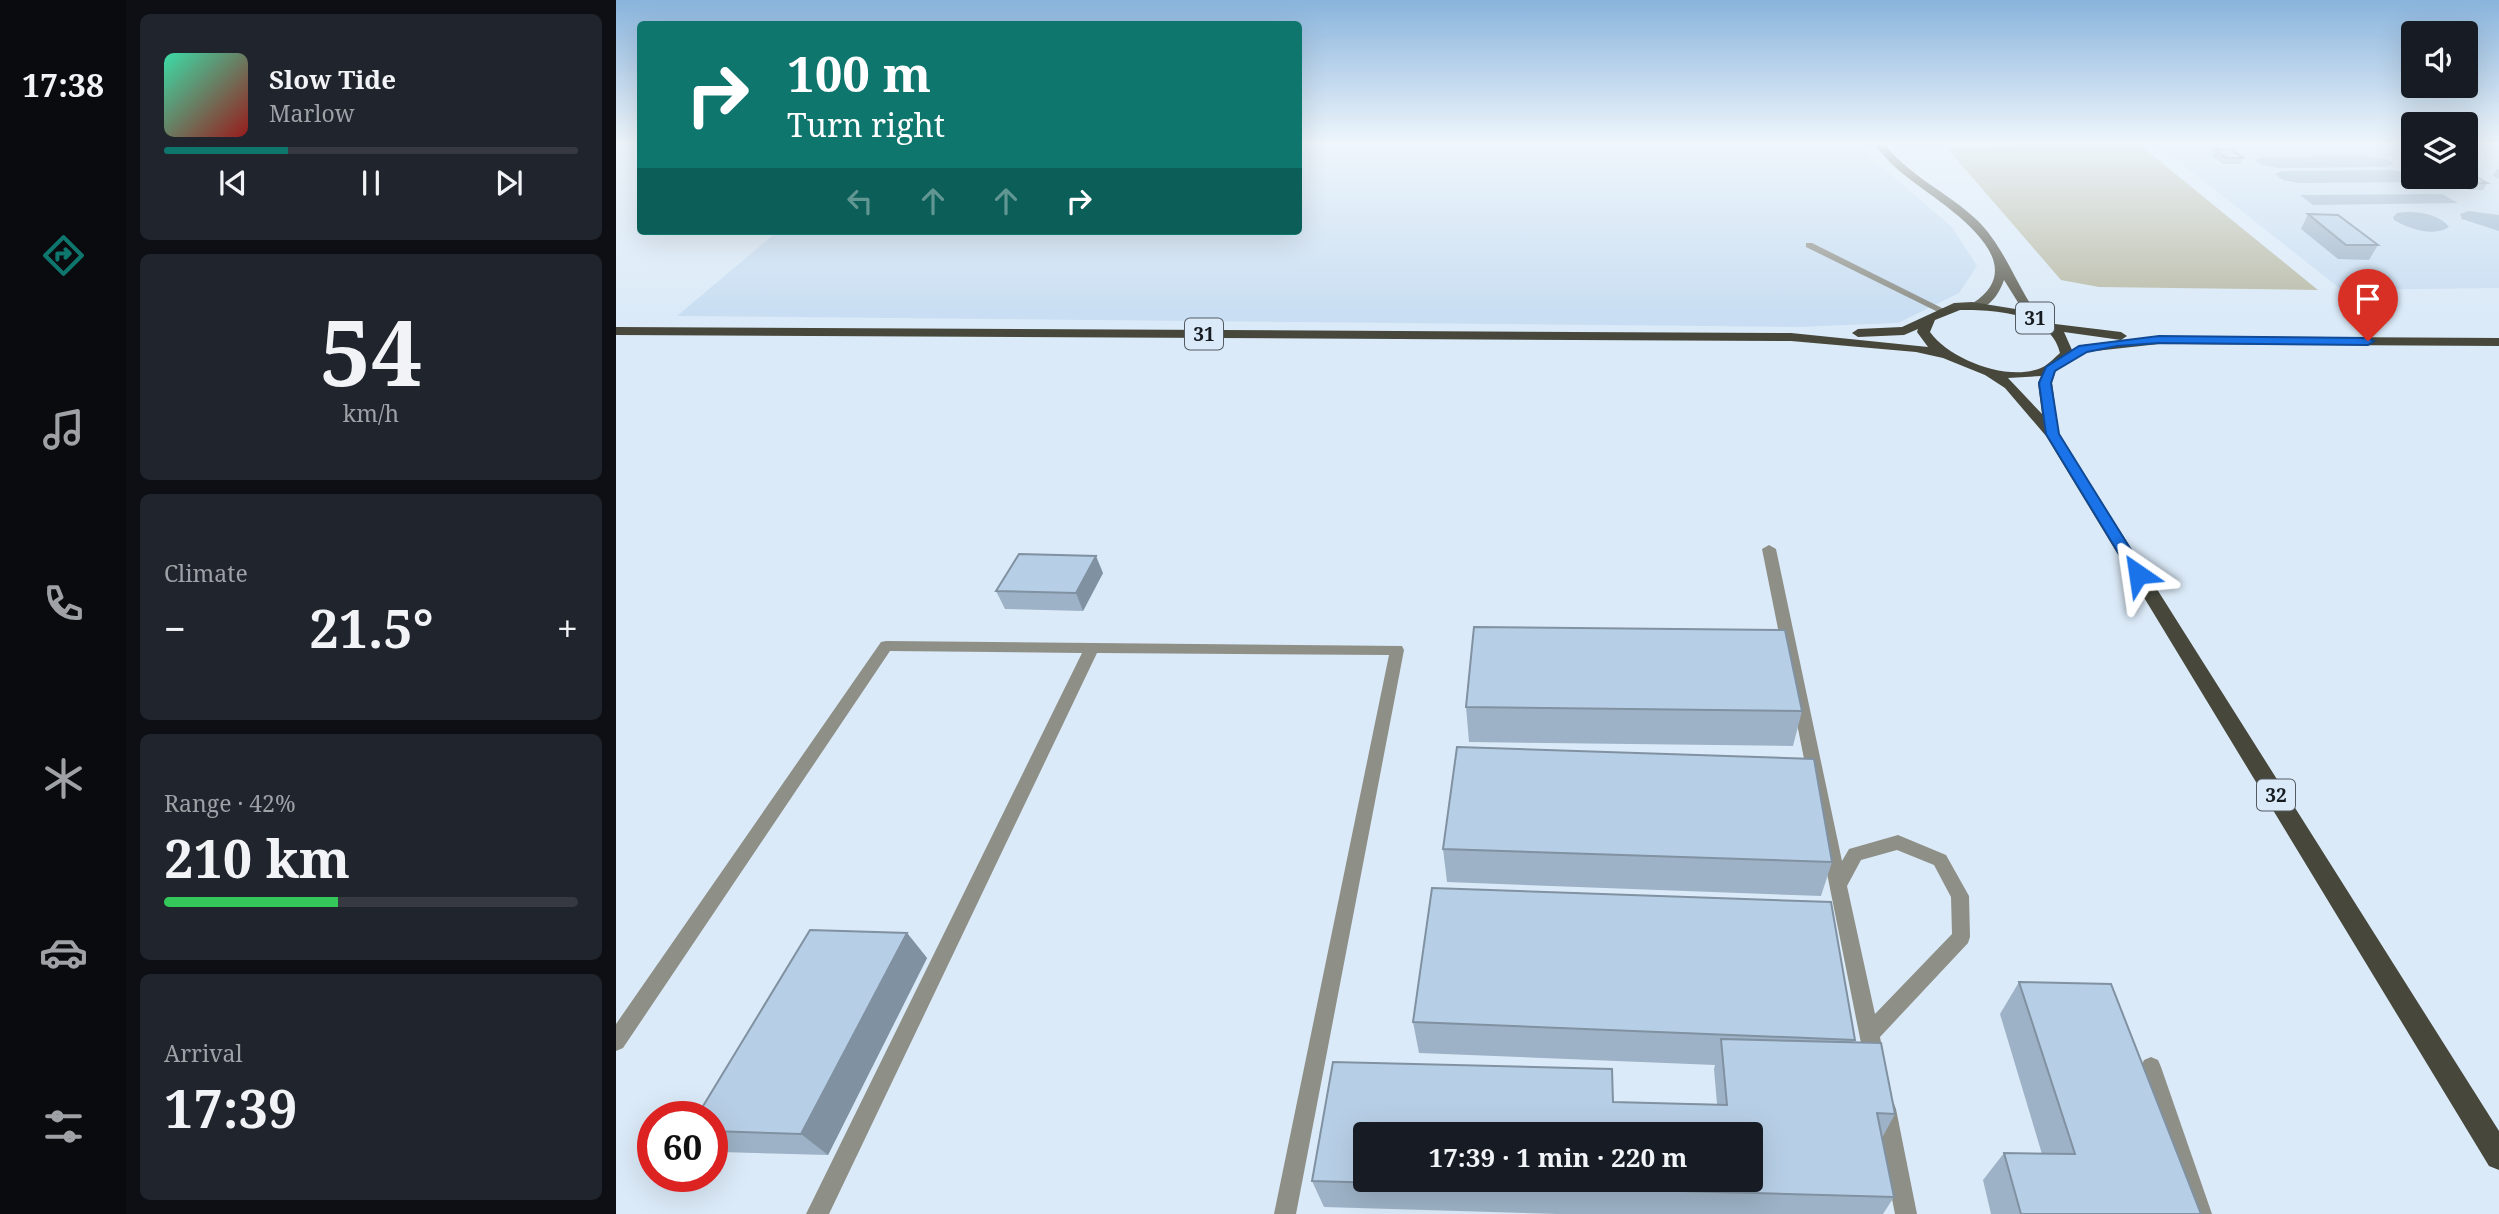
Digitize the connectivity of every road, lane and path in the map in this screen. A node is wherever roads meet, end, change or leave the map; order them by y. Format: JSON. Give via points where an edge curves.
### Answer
{"nodes":[{"id":1,"x":1942,"y":199,"type":"edge"},
{"id":2,"x":1809,"y":245,"type":"dead end"},
{"id":3,"x":1999,"y":262,"type":"junction"},
{"id":4,"x":1978,"y":306,"type":"junction"},
{"id":5,"x":1941,"y":310,"type":"junction"},
{"id":6,"x":2033,"y":317,"type":"junction"},
{"id":7,"x":1923,"y":323,"type":"junction"},
{"id":8,"x":2052,"y":327,"type":"junction"},
{"id":9,"x":616,"y":331,"type":"edge"},
{"id":10,"x":1791,"y":337,"type":"junction"},
{"id":11,"x":2159,"y":340,"type":"junction"},
{"id":12,"x":2499,"y":342,"type":"edge"},
{"id":13,"x":1940,"y":355,"type":"junction"},
{"id":14,"x":2056,"y":366,"type":"junction"},
{"id":15,"x":1990,"y":373,"type":"junction"},
{"id":16,"x":2052,"y":434,"type":"junction"},
{"id":17,"x":1769,"y":549,"type":"dead end"},
{"id":18,"x":1093,"y":648,"type":"junction"},
{"id":19,"x":1838,"y":886,"type":"junction"},
{"id":20,"x":1869,"y":1034,"type":"junction"},
{"id":21,"x":616,"y":1041,"type":"edge"},
{"id":22,"x":2151,"y":1067,"type":"dead end"},
{"id":23,"x":2499,"y":1156,"type":"edge"},
{"id":24,"x":817,"y":1214,"type":"edge"},
{"id":25,"x":1284,"y":1214,"type":"edge"},
{"id":26,"x":1906,"y":1214,"type":"edge"},
{"id":27,"x":2201,"y":1214,"type":"edge"}],
"edges":[{"from":1,"to":3,"type":"street","via":[[1977,226]]},
{"from":2,"to":5,"type":"lane"},
{"from":3,"to":4,"type":"street","via":[[2000,282]]},
{"from":3,"to":6,"type":"street","via":[[2022,306]]},
{"from":4,"to":5,"type":"main road","number":"31"},
{"from":4,"to":6,"type":"main road","number":"31"},
{"from":5,"to":7,"type":"main road","number":"31"},
{"from":6,"to":8,"type":"main road","number":"31"},
{"from":7,"to":10,"type":"main road","number":"31","via":[[1904,331]]},
{"from":7,"to":13,"type":"main road","via":[[1927,344]]},
{"from":8,"to":11,"type":"main road","number":"31"},
{"from":8,"to":14,"type":"main road","number":"31","via":[[2067,345],[2067,354]]},
{"from":9,"to":10,"type":"main road","number":"31"},
{"from":10,"to":13,"type":"main road","number":"31","via":[[1917,348]]},
{"from":11,"to":12,"type":"main road","number":"31"},
{"from":11,"to":14,"type":"main road","number":"31","via":[[2084,349]]},
{"from":13,"to":15,"type":"main road","number":"31"},
{"from":14,"to":15,"type":"main road","number":"31","via":[[2012,375]]},
{"from":14,"to":16,"type":"main road","number":"32","via":[[2045,383]]},
{"from":15,"to":16,"type":"main road","number":"32","via":[[2010,385]]},
{"from":16,"to":23,"type":"main road","number":"32"},
{"from":17,"to":19,"type":"lane"},
{"from":18,"to":21,"type":"lane","via":[[886,646]]},
{"from":18,"to":24,"type":"lane"},
{"from":18,"to":25,"type":"lane","via":[[1396,650]]},
{"from":19,"to":20,"type":"lane"},
{"from":19,"to":20,"type":"lane","via":[[1855,854],[1898,842],[1940,860],[1960,896],[1961,937]]},
{"from":20,"to":26,"type":"lane"},
{"from":22,"to":27,"type":"lane"}]}
